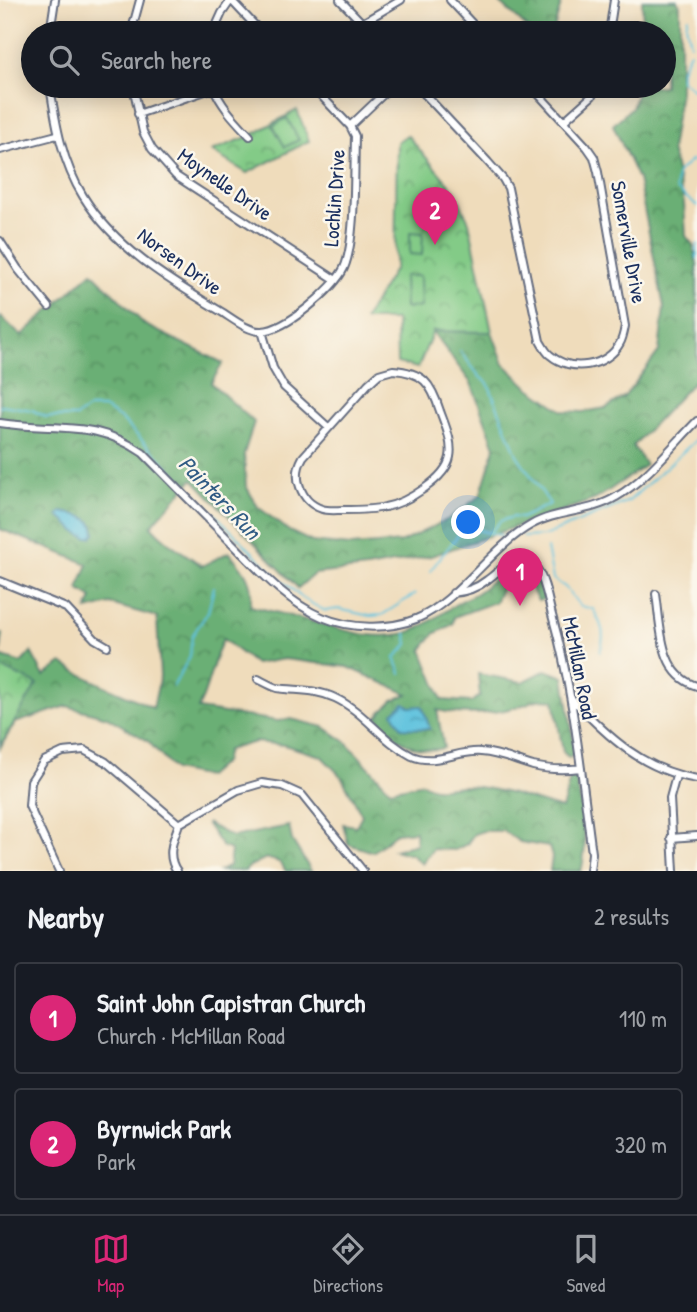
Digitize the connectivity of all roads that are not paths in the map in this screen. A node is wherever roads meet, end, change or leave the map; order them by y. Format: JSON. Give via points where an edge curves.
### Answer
{"nodes":[{"id":1,"x":55,"y":0,"type":"edge"},
{"id":2,"x":140,"y":0,"type":"edge"},
{"id":3,"x":231,"y":0,"type":"edge"},
{"id":4,"x":340,"y":0,"type":"edge"},
{"id":5,"x":401,"y":0,"type":"edge"},
{"id":6,"x":450,"y":0,"type":"edge"},
{"id":7,"x":614,"y":0,"type":"edge"},
{"id":8,"x":52,"y":21,"type":"edge"},
{"id":9,"x":134,"y":21,"type":"edge"},
{"id":10,"x":218,"y":21,"type":"edge"},
{"id":11,"x":251,"y":21,"type":"edge"},
{"id":12,"x":360,"y":21,"type":"edge"},
{"id":13,"x":365,"y":21,"type":"edge"},
{"id":14,"x":470,"y":21,"type":"edge"},
{"id":15,"x":611,"y":21,"type":"edge"},
{"id":16,"x":52,"y":98,"type":"edge"},
{"id":17,"x":135,"y":98,"type":"edge"},
{"id":18,"x":182,"y":98,"type":"edge"},
{"id":19,"x":220,"y":98,"type":"edge"},
{"id":20,"x":323,"y":98,"type":"edge"},
{"id":21,"x":379,"y":98,"type":"edge"},
{"id":22,"x":428,"y":98,"type":"edge"},
{"id":23,"x":542,"y":98,"type":"edge"},
{"id":24,"x":590,"y":98,"type":"edge"},
{"id":25,"x":138,"y":114,"type":"junction"},
{"id":26,"x":564,"y":121,"type":"junction"},
{"id":27,"x":350,"y":126,"type":"junction"},
{"id":28,"x":57,"y":135,"type":"junction"},
{"id":29,"x":250,"y":136,"type":"dead end"},
{"id":30,"x":0,"y":150,"type":"edge"},
{"id":31,"x":0,"y":241,"type":"edge"},
{"id":32,"x":336,"y":280,"type":"junction"},
{"id":33,"x":49,"y":307,"type":"dead end"},
{"id":34,"x":262,"y":331,"type":"junction"},
{"id":35,"x":697,"y":421,"type":"edge"},
{"id":36,"x":0,"y":423,"type":"edge"},
{"id":37,"x":328,"y":426,"type":"junction"},
{"id":38,"x":0,"y":581,"type":"edge"},
{"id":39,"x":452,"y":593,"type":"junction"},
{"id":40,"x":656,"y":593,"type":"dead end"},
{"id":41,"x":107,"y":646,"type":"dead end"},
{"id":42,"x":258,"y":679,"type":"dead end"},
{"id":43,"x":697,"y":686,"type":"edge"},
{"id":44,"x":572,"y":699,"type":"junction"},
{"id":45,"x":581,"y":768,"type":"junction"},
{"id":46,"x":676,"y":776,"type":"junction"},
{"id":47,"x":697,"y":779,"type":"edge"},
{"id":48,"x":179,"y":824,"type":"junction"},
{"id":49,"x":697,"y":836,"type":"edge"},
{"id":50,"x":671,"y":838,"type":"junction"},
{"id":51,"x":59,"y":871,"type":"edge"},
{"id":52,"x":177,"y":871,"type":"edge"},
{"id":53,"x":363,"y":871,"type":"edge"},
{"id":54,"x":590,"y":871,"type":"edge"},
{"id":55,"x":674,"y":871,"type":"edge"}],
"edges":[{"from":1,"to":8,"type":"street"},
{"from":2,"to":9,"type":"street"},
{"from":3,"to":10,"type":"street"},
{"from":3,"to":11,"type":"street"},
{"from":4,"to":12,"type":"street"},
{"from":5,"to":13,"type":"street"},
{"from":6,"to":14,"type":"street"},
{"from":7,"to":15,"type":"street"},
{"from":16,"to":28,"type":"street","name":"Norsen Drive"},
{"from":17,"to":25,"type":"street","name":"Moynelle Drive"},
{"from":18,"to":25,"type":"street"},
{"from":19,"to":29,"type":"street"},
{"from":20,"to":27,"type":"street"},
{"from":21,"to":27,"type":"street","name":"Lochlin Drive"},
{"from":22,"to":26,"type":"street","name":"Somerville Drive","via":[[503,179],[540,341],[550,355],[580,366],[596,363],[620,343],[624,307],[594,157]]},
{"from":23,"to":26,"type":"street","name":"Somerville Drive"},
{"from":24,"to":26,"type":"street"},
{"from":25,"to":32,"type":"street","name":"Moynelle Drive","via":[[152,149],[176,176]]},
{"from":27,"to":32,"type":"street","name":"Lochlin Drive","via":[[355,136],[350,248]]},
{"from":28,"to":30,"type":"street"},
{"from":28,"to":34,"type":"street","name":"Norsen Drive","via":[[84,198],[112,232],[169,281],[246,327]]},
{"from":31,"to":33,"type":"street"},
{"from":32,"to":34,"type":"street","name":"Lochlin Drive","via":[[293,317]]},
{"from":34,"to":37,"type":"street","via":[[284,387]]},
{"from":35,"to":39,"type":"street","via":[[616,498],[531,525]]},
{"from":36,"to":39,"type":"street","via":[[71,427],[124,440],[143,453],[279,588],[324,618],[347,624],[391,625],[417,618]]},
{"from":37,"to":37,"type":"street","via":[[303,457],[298,474],[304,497],[324,510],[387,507],[407,499],[438,479],[451,456],[434,392],[410,371],[379,374]]},
{"from":38,"to":41,"type":"street","via":[[66,608]]},
{"from":39,"to":44,"type":"street","name":"McMillan Road","via":[[486,581],[512,562],[522,561],[537,569]]},
{"from":40,"to":43,"type":"street","via":[[673,672]]},
{"from":42,"to":45,"type":"street","via":[[275,687],[332,696],[351,706],[393,746],[416,758],[442,759],[478,751],[560,771]]},
{"from":44,"to":45,"type":"street","name":"McMillan Road"},
{"from":44,"to":46,"type":"street","via":[[610,738]]},
{"from":45,"to":54,"type":"street","name":"McMillan Road","via":[[592,853]]},
{"from":46,"to":47,"type":"street"},
{"from":46,"to":50,"type":"street","via":[[670,799]]},
{"from":48,"to":51,"type":"street","via":[[106,762],[85,750],[63,752],[44,761],[31,782],[29,806]]},
{"from":48,"to":52,"type":"street","via":[[171,846]]},
{"from":48,"to":53,"type":"street","via":[[238,790],[262,783],[282,786],[302,795]]},
{"from":49,"to":50,"type":"street"},
{"from":50,"to":55,"type":"street"}]}
